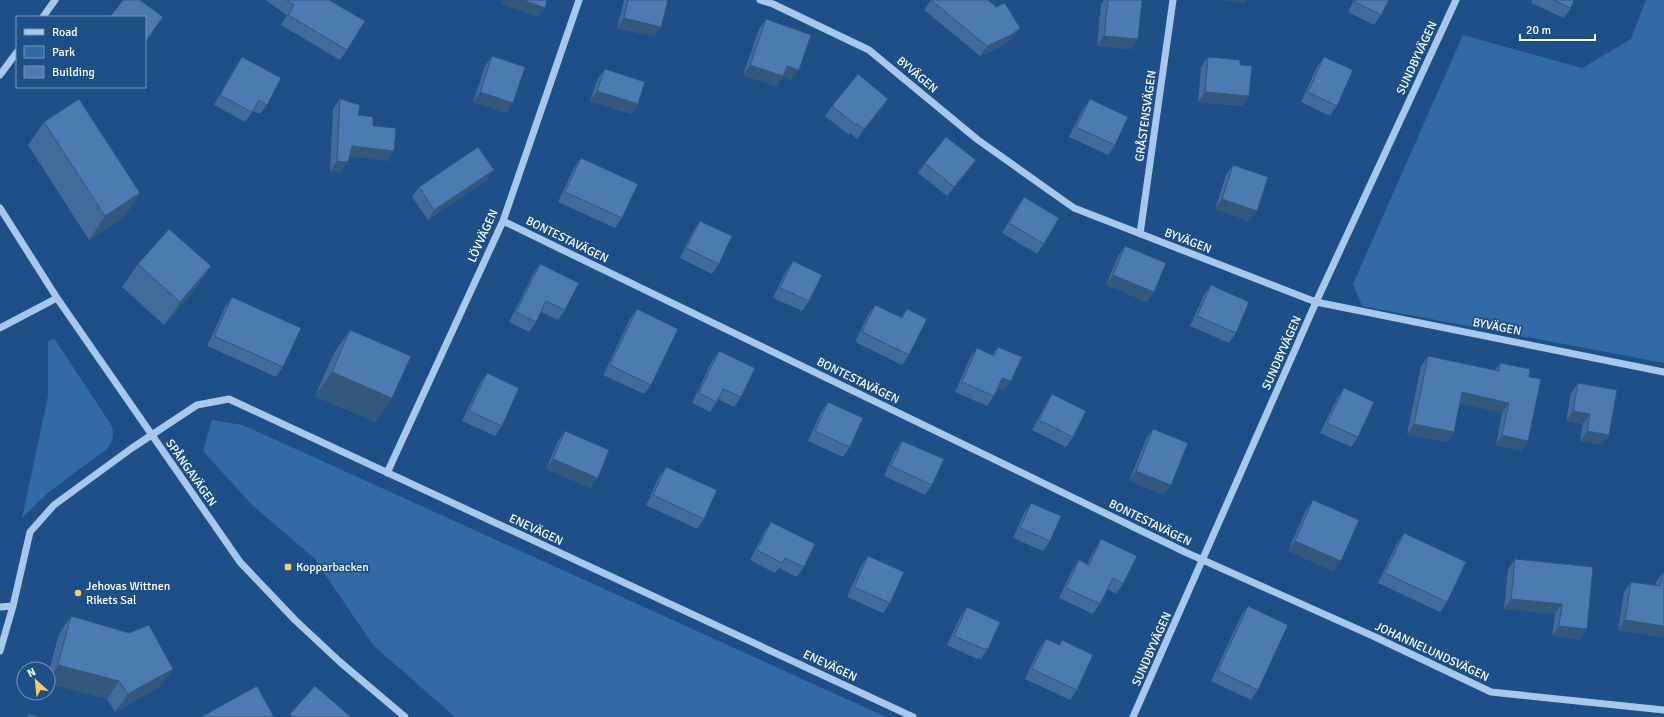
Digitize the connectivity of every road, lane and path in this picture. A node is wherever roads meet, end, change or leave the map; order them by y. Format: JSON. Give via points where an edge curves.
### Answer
{"nodes":[{"id":1,"x":55,"y":0,"type":"edge"},
{"id":2,"x":579,"y":0,"type":"edge"},
{"id":3,"x":760,"y":0,"type":"edge"},
{"id":4,"x":1173,"y":0,"type":"edge"},
{"id":5,"x":1456,"y":0,"type":"edge"},
{"id":6,"x":44,"y":16,"type":"edge"},
{"id":7,"x":16,"y":53,"type":"edge"},
{"id":8,"x":0,"y":75,"type":"edge"},
{"id":9,"x":0,"y":208,"type":"edge"},
{"id":10,"x":503,"y":221,"type":"junction"},
{"id":11,"x":1140,"y":234,"type":"junction"},
{"id":12,"x":57,"y":298,"type":"junction"},
{"id":13,"x":1316,"y":302,"type":"junction"},
{"id":14,"x":0,"y":328,"type":"edge"},
{"id":15,"x":1664,"y":372,"type":"edge"},
{"id":16,"x":151,"y":435,"type":"junction"},
{"id":17,"x":387,"y":473,"type":"junction"},
{"id":18,"x":1204,"y":561,"type":"junction"},
{"id":19,"x":13,"y":606,"type":"junction"},
{"id":20,"x":0,"y":607,"type":"edge"},
{"id":21,"x":0,"y":651,"type":"edge"},
{"id":22,"x":1664,"y":710,"type":"edge"},
{"id":23,"x":405,"y":717,"type":"edge"},
{"id":24,"x":913,"y":717,"type":"edge"},
{"id":25,"x":1134,"y":717,"type":"edge"}],
"edges":[{"from":1,"to":6,"type":"street"},
{"from":2,"to":10,"type":"street","name":"LÖVVÄGEN"},
{"from":3,"to":11,"type":"street","name":"BYVÄGEN","via":[[869,50],[978,140],[1074,208]]},
{"from":4,"to":11,"type":"street","name":"GRÅSTENSVÄGEN"},
{"from":5,"to":13,"type":"street","name":"SUNDBYVÄGEN"},
{"from":7,"to":8,"type":"street"},
{"from":9,"to":12,"type":"street","name":"SPÅNGAVÄGEN"},
{"from":10,"to":17,"type":"street","name":"LÖVVÄGEN"},
{"from":10,"to":18,"type":"street","name":"BONTESTAVÄGEN"},
{"from":11,"to":13,"type":"street","name":"BYVÄGEN"},
{"from":12,"to":14,"type":"street"},
{"from":12,"to":16,"type":"street","name":"SPÅNGAVÄGEN"},
{"from":13,"to":15,"type":"street","name":"BYVÄGEN"},
{"from":13,"to":18,"type":"street","name":"SUNDBYVÄGEN"},
{"from":16,"to":17,"type":"street","name":"ENEVÄGEN","via":[[197,405],[229,399]]},
{"from":16,"to":19,"type":"street","via":[[54,505],[30,532]]},
{"from":16,"to":23,"type":"street","name":"SPÅNGAVÄGEN","via":[[240,562],[295,620]]},
{"from":17,"to":24,"type":"street","name":"ENEVÄGEN"},
{"from":18,"to":22,"type":"street","name":"JOHANNELUNDSVÄGEN","via":[[1491,692]]},
{"from":18,"to":25,"type":"street","name":"SUNDBYVÄGEN"},
{"from":19,"to":20,"type":"street"},
{"from":19,"to":21,"type":"street"}]}
